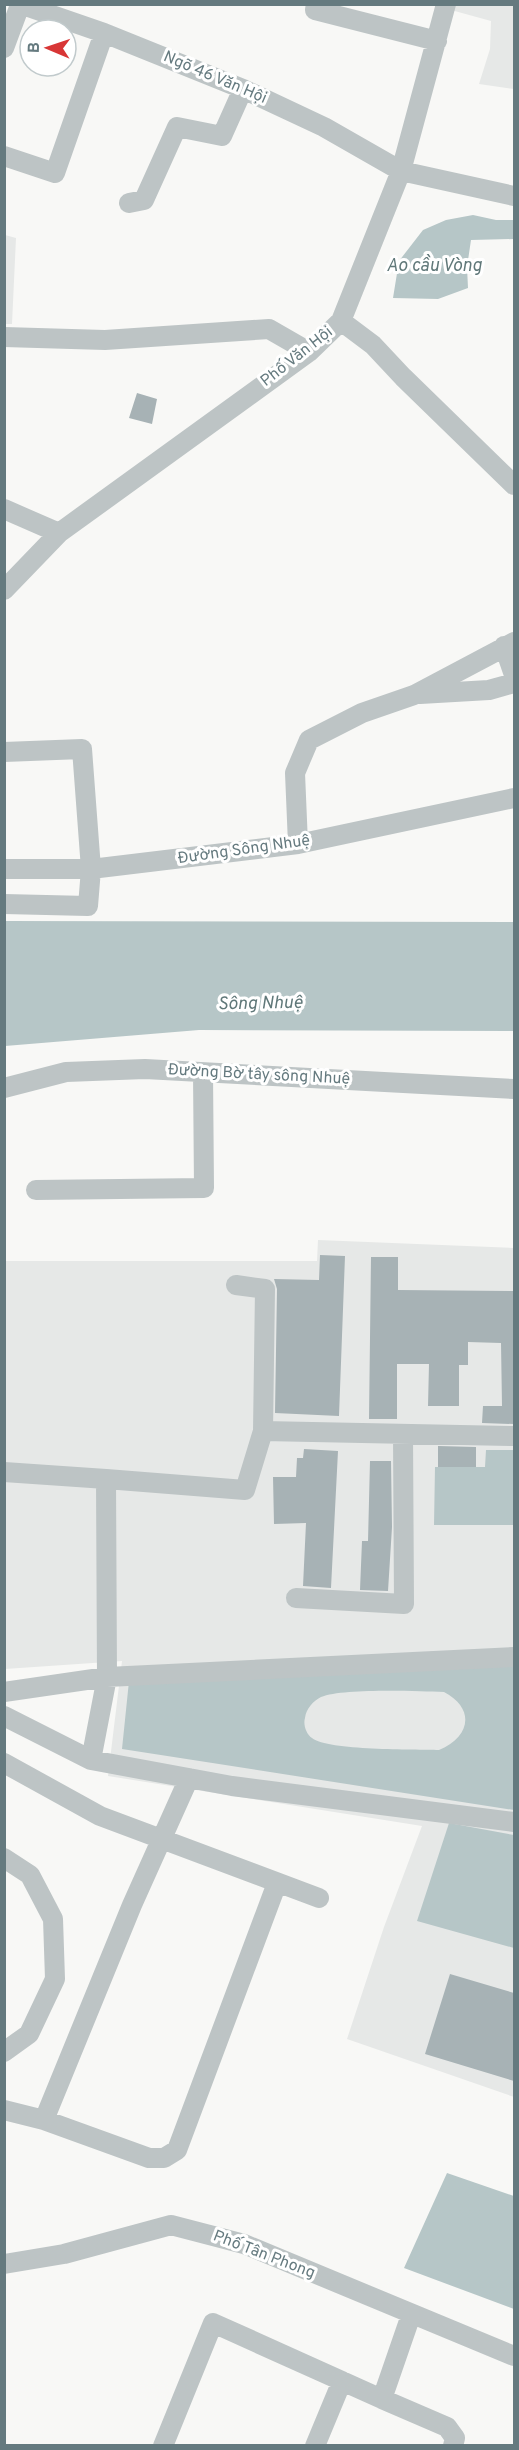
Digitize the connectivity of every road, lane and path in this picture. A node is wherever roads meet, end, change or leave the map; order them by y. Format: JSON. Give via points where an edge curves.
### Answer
{"nodes":[{"id":1,"x":20,"y":4,"type":"edge"},
{"id":2,"x":316,"y":4,"type":"edge"},
{"id":3,"x":446,"y":4,"type":"edge"},
{"id":4,"x":104,"y":33,"type":"junction"},
{"id":5,"x":437,"y":41,"type":"junction"},
{"id":6,"x":4,"y":48,"type":"edge"},
{"id":7,"x":243,"y":89,"type":"junction"},
{"id":8,"x":4,"y":156,"type":"edge"},
{"id":9,"x":401,"y":171,"type":"junction"},
{"id":10,"x":514,"y":196,"type":"edge"},
{"id":11,"x":129,"y":203,"type":"dead end"},
{"id":12,"x":341,"y":321,"type":"junction"},
{"id":13,"x":4,"y":337,"type":"edge"},
{"id":14,"x":309,"y":352,"type":"junction"},
{"id":15,"x":514,"y":485,"type":"edge"},
{"id":16,"x":4,"y":508,"type":"edge"},
{"id":17,"x":59,"y":533,"type":"junction"},
{"id":18,"x":4,"y":590,"type":"edge"},
{"id":19,"x":509,"y":644,"type":"edge"},
{"id":20,"x":514,"y":675,"type":"edge"},
{"id":21,"x":514,"y":683,"type":"edge"},
{"id":22,"x":414,"y":695,"type":"junction"},
{"id":23,"x":4,"y":752,"type":"edge"},
{"id":24,"x":514,"y":798,"type":"edge"},
{"id":25,"x":307,"y":842,"type":"junction"},
{"id":26,"x":4,"y":868,"type":"edge"},
{"id":27,"x":91,"y":869,"type":"junction"},
{"id":28,"x":4,"y":904,"type":"edge"},
{"id":29,"x":203,"y":1073,"type":"junction"},
{"id":30,"x":4,"y":1088,"type":"edge"},
{"id":31,"x":514,"y":1089,"type":"edge"},
{"id":32,"x":36,"y":1190,"type":"dead end"},
{"id":33,"x":236,"y":1285,"type":"dead end"},
{"id":34,"x":263,"y":1431,"type":"junction"},
{"id":35,"x":403,"y":1434,"type":"junction"},
{"id":36,"x":514,"y":1436,"type":"edge"},
{"id":37,"x":4,"y":1472,"type":"edge"},
{"id":38,"x":106,"y":1479,"type":"junction"},
{"id":39,"x":296,"y":1598,"type":"dead end"},
{"id":40,"x":514,"y":1657,"type":"edge"},
{"id":41,"x":107,"y":1677,"type":"junction"},
{"id":42,"x":4,"y":1692,"type":"edge"},
{"id":43,"x":4,"y":1716,"type":"edge"},
{"id":44,"x":91,"y":1760,"type":"junction"},
{"id":45,"x":6,"y":1765,"type":"edge"},
{"id":46,"x":189,"y":1778,"type":"junction"},
{"id":47,"x":514,"y":1822,"type":"edge"},
{"id":48,"x":162,"y":1839,"type":"junction"},
{"id":49,"x":4,"y":1858,"type":"edge"},
{"id":50,"x":277,"y":1883,"type":"junction"},
{"id":51,"x":319,"y":1898,"type":"dead end"},
{"id":52,"x":4,"y":2052,"type":"edge"},
{"id":53,"x":4,"y":2110,"type":"edge"},
{"id":54,"x":44,"y":2120,"type":"junction"},
{"id":55,"x":5,"y":2265,"type":"edge"},
{"id":56,"x":411,"y":2315,"type":"junction"},
{"id":57,"x":514,"y":2356,"type":"edge"},
{"id":58,"x":342,"y":2381,"type":"junction"},
{"id":59,"x":382,"y":2399,"type":"junction"},
{"id":60,"x":163,"y":2445,"type":"edge"},
{"id":61,"x":315,"y":2445,"type":"edge"},
{"id":62,"x":453,"y":2445,"type":"edge"}],
"edges":[{"from":1,"to":4,"type":"street","name":"Ngõ 46 Văn Hội"},
{"from":1,"to":6,"type":"street"},
{"from":2,"to":5,"type":"street","via":[[315,10]]},
{"from":3,"to":5,"type":"street","name":"Phố Văn Hội"},
{"from":4,"to":7,"type":"street","name":"Ngõ 46 Văn Hội"},
{"from":4,"to":8,"type":"street","via":[[55,173]]},
{"from":5,"to":9,"type":"street","name":"Phố Văn Hội"},
{"from":7,"to":9,"type":"street","name":"Ngõ 46 Văn Hội","via":[[324,127]]},
{"from":7,"to":11,"type":"street","via":[[222,136],[177,127],[144,201]]},
{"from":9,"to":10,"type":"street","name":"Ngõ 46 Văn Hội"},
{"from":9,"to":12,"type":"street","name":"Phố Văn Hội"},
{"from":12,"to":14,"type":"street","name":"Phố Văn Hội"},
{"from":12,"to":15,"type":"street","via":[[373,345]]},
{"from":13,"to":14,"type":"street","via":[[105,340],[269,329]]},
{"from":14,"to":17,"type":"street","name":"Phố Văn Hội"},
{"from":16,"to":17,"type":"street"},
{"from":17,"to":18,"type":"street","name":"Phố Văn Hội"},
{"from":19,"to":20,"type":"street"},
{"from":19,"to":22,"type":"street"},
{"from":21,"to":22,"type":"street","via":[[489,690]]},
{"from":22,"to":25,"type":"street","via":[[362,713],[309,740],[295,773]]},
{"from":23,"to":27,"type":"street","via":[[82,749]]},
{"from":24,"to":25,"type":"street","name":"Đường Sông Nhuệ"},
{"from":25,"to":27,"type":"street","name":"Đường Sông Nhuệ"},
{"from":26,"to":27,"type":"street","name":"Đường Sông Nhuệ"},
{"from":27,"to":28,"type":"street","via":[[88,906]]},
{"from":29,"to":30,"type":"street","name":"Đường Bờ tây sông Nhuệ","via":[[145,1069],[66,1072]]},
{"from":29,"to":31,"type":"street","name":"Đường Bờ tây sông Nhuệ"},
{"from":29,"to":32,"type":"street","via":[[204,1188]]},
{"from":33,"to":34,"type":"street","via":[[265,1289]]},
{"from":34,"to":35,"type":"street"},
{"from":34,"to":38,"type":"street","via":[[245,1490]]},
{"from":35,"to":36,"type":"street"},
{"from":35,"to":39,"type":"street","via":[[404,1604]]},
{"from":37,"to":38,"type":"street"},
{"from":38,"to":41,"type":"street"},
{"from":40,"to":41,"type":"street"},
{"from":41,"to":42,"type":"street"},
{"from":41,"to":44,"type":"street"},
{"from":43,"to":44,"type":"street"},
{"from":44,"to":46,"type":"street"},
{"from":45,"to":48,"type":"street","via":[[100,1816]]},
{"from":46,"to":47,"type":"street"},
{"from":46,"to":48,"type":"street"},
{"from":48,"to":50,"type":"street"},
{"from":48,"to":54,"type":"street"},
{"from":49,"to":52,"type":"street","via":[[30,1875],[53,1919],[55,1979],[29,2034]]},
{"from":50,"to":51,"type":"street"},
{"from":50,"to":54,"type":"street","via":[[177,2150],[164,2158],[149,2158]]},
{"from":53,"to":54,"type":"street"},
{"from":55,"to":56,"type":"street","name":"Phố Tân Phong","via":[[64,2254],[171,2225],[244,2244]]},
{"from":56,"to":57,"type":"street","name":"Phố Tân Phong"},
{"from":56,"to":59,"type":"street"},
{"from":58,"to":59,"type":"street"},
{"from":58,"to":60,"type":"street","via":[[213,2323]]},
{"from":58,"to":61,"type":"street"},
{"from":59,"to":62,"type":"street","via":[[447,2427],[455,2438]]}]}
